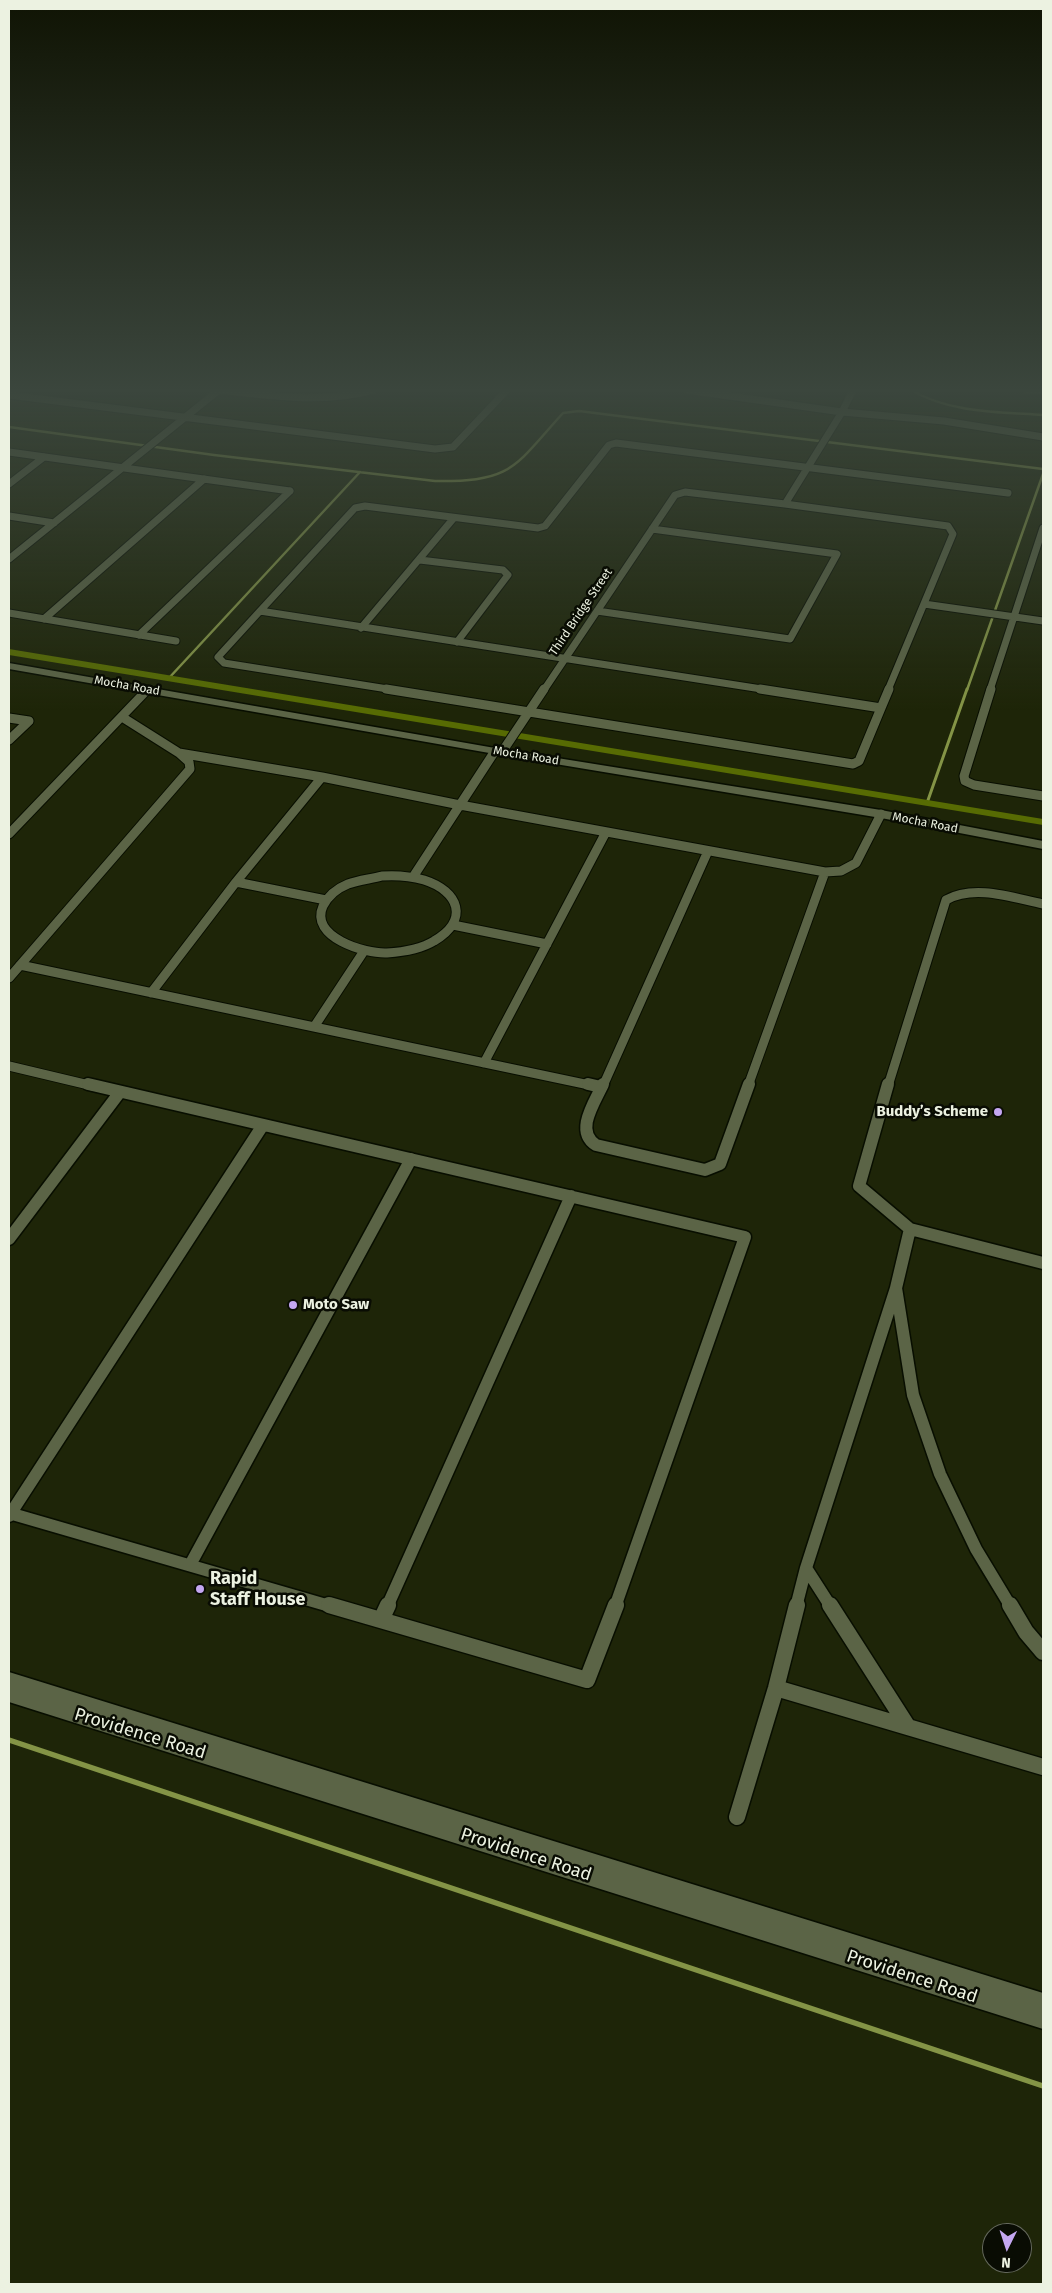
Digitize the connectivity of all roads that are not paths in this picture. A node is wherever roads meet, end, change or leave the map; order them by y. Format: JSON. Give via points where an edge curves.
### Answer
{"nodes":[{"id":1,"x":87,"y":497,"type":"edge"},
{"id":2,"x":183,"y":497,"type":"edge"},
{"id":3,"x":284,"y":497,"type":"edge"},
{"id":4,"x":567,"y":497,"type":"edge"},
{"id":5,"x":674,"y":497,"type":"edge"},
{"id":6,"x":727,"y":497,"type":"edge"},
{"id":7,"x":783,"y":497,"type":"edge"},
{"id":8,"x":778,"y":503,"type":"junction"},
{"id":9,"x":9,"y":516,"type":"edge"},
{"id":10,"x":453,"y":519,"type":"junction"},
{"id":11,"x":54,"y":523,"type":"junction"},
{"id":12,"x":1043,"y":528,"type":"edge"},
{"id":13,"x":652,"y":529,"type":"junction"},
{"id":14,"x":9,"y":559,"type":"edge"},
{"id":15,"x":420,"y":560,"type":"junction"},
{"id":16,"x":924,"y":604,"type":"junction"},
{"id":17,"x":597,"y":611,"type":"junction"},
{"id":18,"x":260,"y":612,"type":"junction"},
{"id":19,"x":9,"y":613,"type":"edge"},
{"id":20,"x":1012,"y":616,"type":"junction"},
{"id":21,"x":44,"y":619,"type":"junction"},
{"id":22,"x":1043,"y":620,"type":"edge"},
{"id":23,"x":361,"y":628,"type":"junction"},
{"id":24,"x":140,"y":635,"type":"junction"},
{"id":25,"x":176,"y":641,"type":"dead end"},
{"id":26,"x":457,"y":642,"type":"junction"},
{"id":27,"x":564,"y":659,"type":"junction"},
{"id":28,"x":9,"y":666,"type":"edge"},
{"id":29,"x":147,"y":690,"type":"junction"},
{"id":30,"x":881,"y":708,"type":"junction"},
{"id":31,"x":527,"y":713,"type":"junction"},
{"id":32,"x":122,"y":717,"type":"junction"},
{"id":33,"x":9,"y":718,"type":"edge"},
{"id":34,"x":9,"y":740,"type":"edge"},
{"id":35,"x":502,"y":748,"type":"junction"},
{"id":36,"x":179,"y":753,"type":"junction"},
{"id":37,"x":322,"y":777,"type":"junction"},
{"id":38,"x":1043,"y":796,"type":"edge"},
{"id":39,"x":460,"y":805,"type":"junction"},
{"id":40,"x":881,"y":814,"type":"junction"},
{"id":41,"x":606,"y":832,"type":"junction"},
{"id":42,"x":9,"y":834,"type":"edge"},
{"id":43,"x":1043,"y":845,"type":"edge"},
{"id":44,"x":708,"y":851,"type":"junction"},
{"id":45,"x":826,"y":872,"type":"junction"},
{"id":46,"x":413,"y":877,"type":"junction"},
{"id":47,"x":236,"y":882,"type":"junction"},
{"id":48,"x":326,"y":900,"type":"junction"},
{"id":49,"x":1043,"y":904,"type":"edge"},
{"id":50,"x":453,"y":925,"type":"junction"},
{"id":51,"x":547,"y":944,"type":"junction"},
{"id":52,"x":364,"y":951,"type":"junction"},
{"id":53,"x":20,"y":966,"type":"junction"},
{"id":54,"x":9,"y":978,"type":"edge"},
{"id":55,"x":151,"y":993,"type":"junction"},
{"id":56,"x":314,"y":1027,"type":"junction"},
{"id":57,"x":484,"y":1063,"type":"junction"},
{"id":58,"x":9,"y":1066,"type":"edge"},
{"id":59,"x":601,"y":1087,"type":"junction"},
{"id":60,"x":120,"y":1092,"type":"junction"},
{"id":61,"x":263,"y":1125,"type":"junction"},
{"id":62,"x":411,"y":1159,"type":"junction"},
{"id":63,"x":571,"y":1196,"type":"junction"},
{"id":64,"x":910,"y":1229,"type":"junction"},
{"id":65,"x":9,"y":1240,"type":"edge"},
{"id":66,"x":1043,"y":1263,"type":"edge"},
{"id":67,"x":896,"y":1288,"type":"junction"},
{"id":68,"x":9,"y":1514,"type":"edge"},
{"id":69,"x":190,"y":1565,"type":"junction"},
{"id":70,"x":806,"y":1568,"type":"junction"},
{"id":71,"x":380,"y":1620,"type":"junction"},
{"id":72,"x":1043,"y":1652,"type":"edge"},
{"id":73,"x":9,"y":1680,"type":"edge"},
{"id":74,"x":776,"y":1688,"type":"junction"},
{"id":75,"x":9,"y":1693,"type":"edge"},
{"id":76,"x":908,"y":1727,"type":"junction"},
{"id":77,"x":1043,"y":1767,"type":"edge"},
{"id":78,"x":737,"y":1817,"type":"dead end"},
{"id":79,"x":1043,"y":2004,"type":"edge"},
{"id":80,"x":1043,"y":2018,"type":"edge"}],
"edges":[{"from":1,"to":11,"type":"street"},
{"from":2,"to":21,"type":"street"},
{"from":3,"to":24,"type":"street"},
{"from":4,"to":10,"type":"street","via":[[544,526],[538,528]]},
{"from":5,"to":13,"type":"street","name":"Third Bridge Street"},
{"from":6,"to":8,"type":"street","name":"Third Bridge Street"},
{"from":7,"to":8,"type":"street"},
{"from":8,"to":16,"type":"street","name":"Third Bridge Street","via":[[948,526],[953,534]]},
{"from":9,"to":11,"type":"street"},
{"from":10,"to":15,"type":"street"},
{"from":10,"to":18,"type":"street","via":[[364,506],[355,508]]},
{"from":11,"to":14,"type":"street"},
{"from":12,"to":20,"type":"street"},
{"from":13,"to":17,"type":"street","name":"Third Bridge Street"},
{"from":13,"to":17,"type":"street","via":[[837,554],[790,639]]},
{"from":15,"to":23,"type":"street"},
{"from":15,"to":26,"type":"street","via":[[503,570],[508,575]]},
{"from":16,"to":20,"type":"street"},
{"from":16,"to":30,"type":"street"},
{"from":17,"to":27,"type":"street","name":"Third Bridge Street"},
{"from":18,"to":23,"type":"street"},
{"from":18,"to":31,"type":"street","via":[[218,657],[224,663]]},
{"from":19,"to":21,"type":"street"},
{"from":20,"to":22,"type":"street"},
{"from":20,"to":38,"type":"street","via":[[964,776],[965,781],[974,785]]},
{"from":21,"to":24,"type":"street"},
{"from":23,"to":26,"type":"street"},
{"from":24,"to":25,"type":"street"},
{"from":26,"to":27,"type":"street"},
{"from":27,"to":30,"type":"street"},
{"from":27,"to":31,"type":"street","name":"Third Bridge Street"},
{"from":28,"to":29,"type":"street","name":"Mocha Road"},
{"from":29,"to":32,"type":"street"},
{"from":29,"to":35,"type":"street","name":"Mocha Road"},
{"from":30,"to":31,"type":"street","via":[[859,761],[853,764]]},
{"from":31,"to":35,"type":"street","name":"Third Bridge Street"},
{"from":32,"to":36,"type":"street"},
{"from":32,"to":42,"type":"street"},
{"from":33,"to":34,"type":"street","via":[[29,721]]},
{"from":35,"to":39,"type":"street","name":"Third Bridge Street"},
{"from":35,"to":40,"type":"street","name":"Mocha Road"},
{"from":36,"to":37,"type":"street"},
{"from":36,"to":53,"type":"street","via":[[189,762],[187,775]]},
{"from":37,"to":39,"type":"street"},
{"from":37,"to":47,"type":"street"},
{"from":39,"to":41,"type":"street"},
{"from":39,"to":46,"type":"street","name":"Third Bridge Street"},
{"from":40,"to":43,"type":"street","name":"Mocha Road"},
{"from":40,"to":45,"type":"street","via":[[856,863],[841,871]]},
{"from":41,"to":44,"type":"street"},
{"from":41,"to":51,"type":"street"},
{"from":44,"to":45,"type":"street"},
{"from":44,"to":59,"type":"street"},
{"from":45,"to":59,"type":"street","via":[[720,1164],[705,1170],[596,1146],[584,1130]]},
{"from":46,"to":48,"type":"street","via":[[362,879],[345,886]]},
{"from":46,"to":50,"type":"street","via":[[431,882],[451,896],[458,913]]},
{"from":47,"to":48,"type":"street"},
{"from":47,"to":55,"type":"street"},
{"from":48,"to":52,"type":"street","via":[[320,912],[325,930],[345,945]]},
{"from":49,"to":64,"type":"street","via":[[976,892],[956,894],[946,900],[859,1186]]},
{"from":50,"to":51,"type":"street"},
{"from":50,"to":52,"type":"street","via":[[436,941],[418,948],[397,952]]},
{"from":51,"to":57,"type":"street"},
{"from":52,"to":56,"type":"street"},
{"from":53,"to":54,"type":"street"},
{"from":53,"to":55,"type":"street"},
{"from":55,"to":56,"type":"street"},
{"from":56,"to":57,"type":"street"},
{"from":57,"to":59,"type":"street"},
{"from":58,"to":60,"type":"street"},
{"from":60,"to":61,"type":"street"},
{"from":60,"to":65,"type":"street"},
{"from":61,"to":62,"type":"street"},
{"from":61,"to":68,"type":"street"},
{"from":62,"to":63,"type":"street"},
{"from":62,"to":69,"type":"street"},
{"from":63,"to":71,"type":"street"},
{"from":63,"to":71,"type":"street","via":[[744,1236],[587,1680]]},
{"from":64,"to":66,"type":"street"},
{"from":64,"to":67,"type":"street"},
{"from":67,"to":70,"type":"street"},
{"from":67,"to":72,"type":"street","via":[[913,1395],[940,1474],[976,1549],[1026,1632]]},
{"from":68,"to":69,"type":"street"},
{"from":69,"to":71,"type":"street"},
{"from":70,"to":74,"type":"street"},
{"from":70,"to":76,"type":"street"},
{"from":73,"to":79,"type":"street","name":"Providence Road"},
{"from":74,"to":76,"type":"street"},
{"from":74,"to":78,"type":"street"},
{"from":75,"to":80,"type":"street","name":"Providence Road"},
{"from":76,"to":77,"type":"street"}]}
